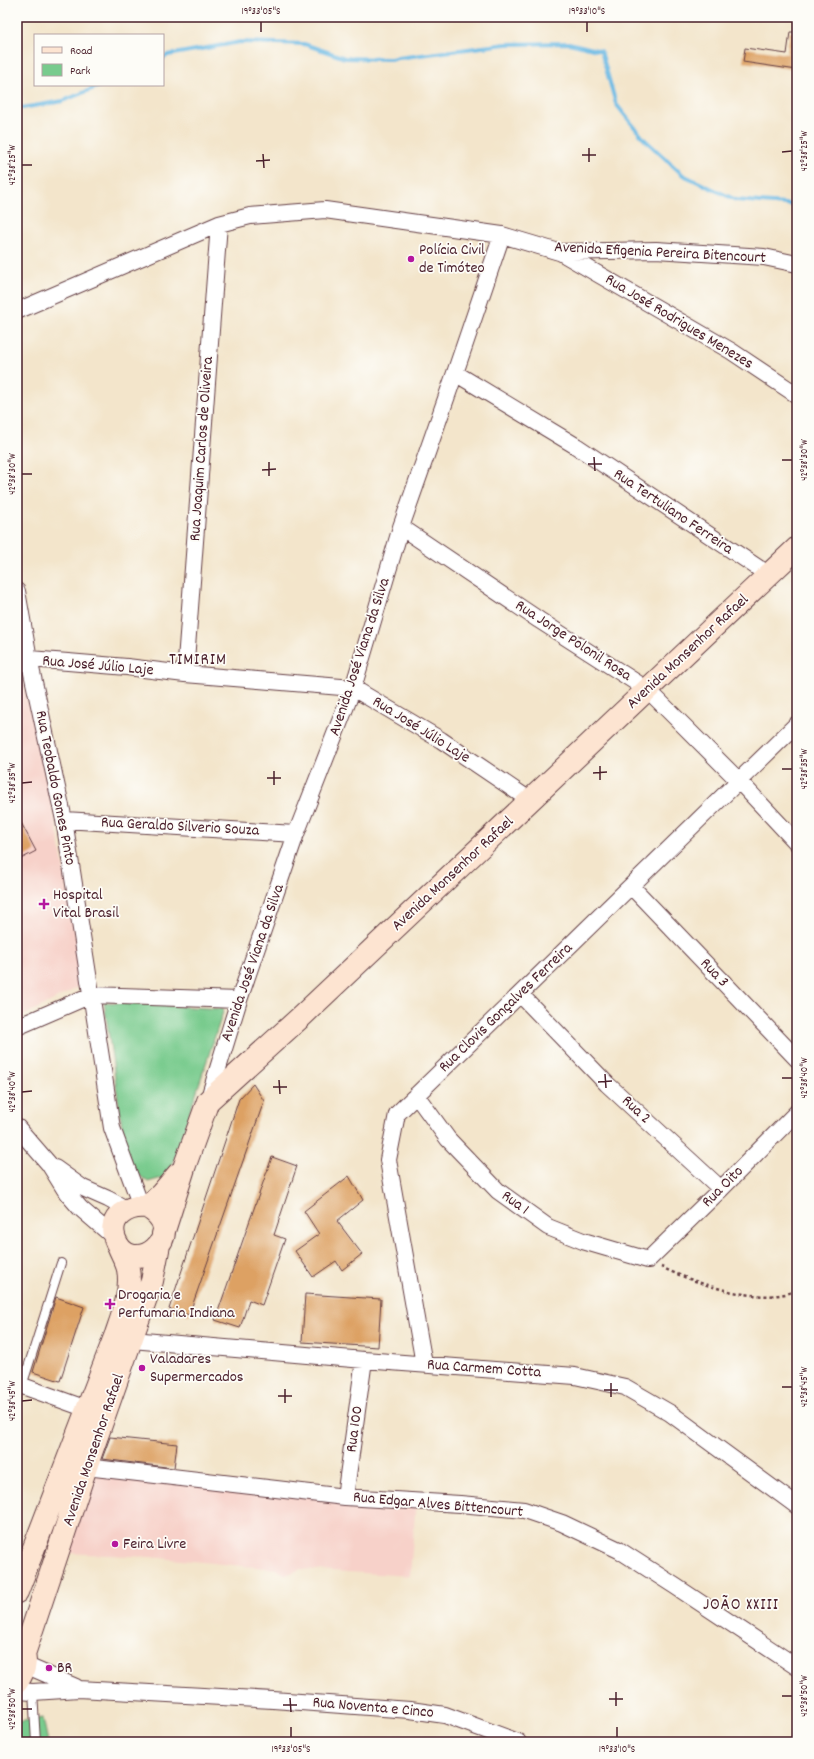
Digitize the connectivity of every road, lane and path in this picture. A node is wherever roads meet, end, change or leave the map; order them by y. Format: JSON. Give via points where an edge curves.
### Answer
{"nodes":[{"id":1,"x":219,"y":224,"type":"junction"},
{"id":2,"x":502,"y":235,"type":"junction"},
{"id":3,"x":559,"y":252,"type":"junction"},
{"id":4,"x":797,"y":264,"type":"edge"},
{"id":5,"x":17,"y":312,"type":"edge"},
{"id":6,"x":455,"y":373,"type":"junction"},
{"id":7,"x":797,"y":395,"type":"edge"},
{"id":8,"x":401,"y":527,"type":"junction"},
{"id":9,"x":797,"y":548,"type":"edge"},
{"id":10,"x":769,"y":575,"type":"junction"},
{"id":11,"x":17,"y":591,"type":"edge"},
{"id":12,"x":23,"y":662,"type":"edge"},
{"id":13,"x":185,"y":674,"type":"junction"},
{"id":14,"x":353,"y":688,"type":"junction"},
{"id":15,"x":648,"y":690,"type":"junction"},
{"id":16,"x":797,"y":724,"type":"edge"},
{"id":17,"x":739,"y":781,"type":"junction"},
{"id":18,"x":531,"y":801,"type":"junction"},
{"id":19,"x":64,"y":820,"type":"junction"},
{"id":20,"x":296,"y":834,"type":"junction"},
{"id":21,"x":797,"y":843,"type":"edge"},
{"id":22,"x":631,"y":886,"type":"junction"},
{"id":23,"x":520,"y":994,"type":"junction"},
{"id":24,"x":92,"y":995,"type":"junction"},
{"id":25,"x":239,"y":1000,"type":"junction"},
{"id":26,"x":17,"y":1027,"type":"edge"},
{"id":27,"x":797,"y":1060,"type":"edge"},
{"id":28,"x":416,"y":1095,"type":"junction"},
{"id":29,"x":208,"y":1101,"type":"junction"},
{"id":30,"x":797,"y":1112,"type":"edge"},
{"id":31,"x":17,"y":1127,"type":"edge"},
{"id":32,"x":49,"y":1164,"type":"junction"},
{"id":33,"x":185,"y":1165,"type":"junction"},
{"id":34,"x":721,"y":1189,"type":"junction"},
{"id":35,"x":138,"y":1208,"type":"junction"},
{"id":36,"x":161,"y":1240,"type":"junction"},
{"id":37,"x":116,"y":1242,"type":"junction"},
{"id":38,"x":648,"y":1260,"type":"junction"},
{"id":39,"x":60,"y":1262,"type":"dead end"},
{"id":40,"x":797,"y":1290,"type":"edge"},
{"id":41,"x":132,"y":1340,"type":"junction"},
{"id":42,"x":364,"y":1360,"type":"junction"},
{"id":43,"x":424,"y":1364,"type":"junction"},
{"id":44,"x":19,"y":1385,"type":"edge"},
{"id":45,"x":88,"y":1409,"type":"junction"},
{"id":46,"x":86,"y":1467,"type":"junction"},
{"id":47,"x":345,"y":1497,"type":"junction"},
{"id":48,"x":797,"y":1506,"type":"edge"},
{"id":49,"x":17,"y":1592,"type":"edge"},
{"id":50,"x":23,"y":1667,"type":"edge"},
{"id":51,"x":797,"y":1667,"type":"edge"},
{"id":52,"x":79,"y":1689,"type":"junction"},
{"id":53,"x":17,"y":1692,"type":"edge"},
{"id":54,"x":36,"y":1742,"type":"edge"},
{"id":55,"x":518,"y":1742,"type":"edge"}],
"edges":[{"from":1,"to":2,"type":"street","name":"Avenida Efigenia Pereira Bitencourt","via":[[250,216],[325,210]]},
{"from":1,"to":5,"type":"street","name":"Avenida Efigenia Pereira Bitencourt"},
{"from":1,"to":13,"type":"street","name":"Rua Joaquim Carlos de Oliveira"},
{"from":2,"to":3,"type":"street","name":"Avenida Efigenia Pereira Bitencourt"},
{"from":2,"to":6,"type":"street","name":"Avenida José Viana da Silva"},
{"from":3,"to":4,"type":"street","name":"Avenida Efigenia Pereira Bitencourt","via":[[656,250],[764,257]]},
{"from":3,"to":7,"type":"street","name":"Rua José Rodrigues Menezes","via":[[731,351]]},
{"from":6,"to":8,"type":"street","name":"Avenida José Viana da Silva"},
{"from":6,"to":10,"type":"street","name":"Rua Tertuliano Ferreira","via":[[576,446]]},
{"from":8,"to":14,"type":"street","name":"Avenida José Viana da Silva"},
{"from":8,"to":15,"type":"street","name":"Rua Jorge Polonil Rosa"},
{"from":9,"to":10,"type":"main road","name":"Avenida Monsenhor Rafael"},
{"from":10,"to":15,"type":"main road","name":"Avenida Monsenhor Rafael"},
{"from":11,"to":12,"type":"street","name":"Rua Teobaldo Gomes Pinto"},
{"from":12,"to":13,"type":"street","name":"Rua José Júlio Laje","via":[[127,667]]},
{"from":12,"to":19,"type":"street","name":"Rua Teobaldo Gomes Pinto"},
{"from":13,"to":14,"type":"street","name":"Rua José Júlio Laje"},
{"from":14,"to":18,"type":"street","name":"Rua José Júlio Laje","via":[[441,740]]},
{"from":14,"to":20,"type":"street","name":"Avenida José Viana da Silva"},
{"from":15,"to":17,"type":"street","name":"Rua Jorge Polonil Rosa"},
{"from":15,"to":18,"type":"main road","name":"Avenida Monsenhor Rafael"},
{"from":16,"to":17,"type":"street","name":"Rua Clovis Gonçalves Ferreira"},
{"from":17,"to":21,"type":"street","name":"Rua Jorge Polonil Rosa"},
{"from":17,"to":22,"type":"street","name":"Rua Clovis Gonçalves Ferreira"},
{"from":18,"to":29,"type":"main road","name":"Avenida Monsenhor Rafael"},
{"from":19,"to":20,"type":"street","name":"Rua Geraldo Silverio Souza"},
{"from":19,"to":24,"type":"street","name":"Rua Teobaldo Gomes Pinto"},
{"from":20,"to":25,"type":"street","name":"Avenida José Viana da Silva"},
{"from":22,"to":23,"type":"street","name":"Rua Clovis Gonçalves Ferreira"},
{"from":22,"to":27,"type":"street","name":"Rua 3"},
{"from":23,"to":28,"type":"street","name":"Rua Clovis Gonçalves Ferreira"},
{"from":23,"to":34,"type":"street","name":"Rua 2","via":[[607,1084]]},
{"from":24,"to":25,"type":"street"},
{"from":24,"to":26,"type":"street"},
{"from":24,"to":35,"type":"street","name":"Rua Teobaldo Gomes Pinto","via":[[112,1128]]},
{"from":25,"to":29,"type":"street","name":"Avenida José Viana da Silva"},
{"from":28,"to":38,"type":"street","name":"Rua 1","via":[[448,1138],[498,1191],[548,1227],[583,1241]]},
{"from":28,"to":43,"type":"street","name":"Rua Clovis Gonçalves Ferreira","via":[[397,1114],[388,1160]]},
{"from":29,"to":33,"type":"main road","name":"Avenida Monsenhor Rafael"},
{"from":30,"to":34,"type":"street","name":"Rua Oito"},
{"from":31,"to":32,"type":"street"},
{"from":32,"to":35,"type":"street","via":[[83,1188]]},
{"from":32,"to":37,"type":"street","via":[[67,1193]]},
{"from":33,"to":35,"type":"main road","via":[[171,1183]]},
{"from":33,"to":36,"type":"main road","name":"Avenida Monsenhor Rafael"},
{"from":34,"to":38,"type":"street","name":"Rua Oito"},
{"from":35,"to":36,"type":"main road","via":[[154,1211],[160,1217],[163,1225]]},
{"from":35,"to":37,"type":"main road","via":[[120,1214],[115,1221]]},
{"from":36,"to":37,"type":"main road","via":[[146,1255],[138,1256],[124,1251]]},
{"from":36,"to":41,"type":"main road","name":"Avenida Monsenhor Rafael","via":[[152,1281]]},
{"from":37,"to":45,"type":"main road","name":"Avenida Monsenhor Rafael","via":[[128,1268],[126,1302]]},
{"from":38,"to":40,"type":"path","via":[[671,1272],[729,1292],[773,1297]]},
{"from":39,"to":44,"type":"lane"},
{"from":41,"to":42,"type":"street","name":"Rua Carmem Cotta"},
{"from":41,"to":46,"type":"main road","name":"Avenida Monsenhor Rafael"},
{"from":42,"to":43,"type":"street","name":"Rua Carmem Cotta"},
{"from":42,"to":47,"type":"street","name":"Rua 100"},
{"from":43,"to":48,"type":"street","name":"Rua Carmem Cotta","via":[[575,1376],[625,1387],[670,1413]]},
{"from":44,"to":45,"type":"street"},
{"from":45,"to":49,"type":"main road","name":"Avenida Monsenhor Rafael"},
{"from":46,"to":47,"type":"street","name":"Rua Edgar Alves Bittencourt"},
{"from":46,"to":50,"type":"main road","name":"Avenida Monsenhor Rafael"},
{"from":47,"to":51,"type":"street","name":"Rua Edgar Alves Bittencourt","via":[[524,1510],[562,1523],[619,1550]]},
{"from":50,"to":52,"type":"street"},
{"from":50,"to":52,"type":"street"},
{"from":50,"to":53,"type":"street"},
{"from":50,"to":54,"type":"lane"},
{"from":52,"to":55,"type":"street","name":"Rua Noventa e Cinco","via":[[410,1710],[445,1715]]}]}
